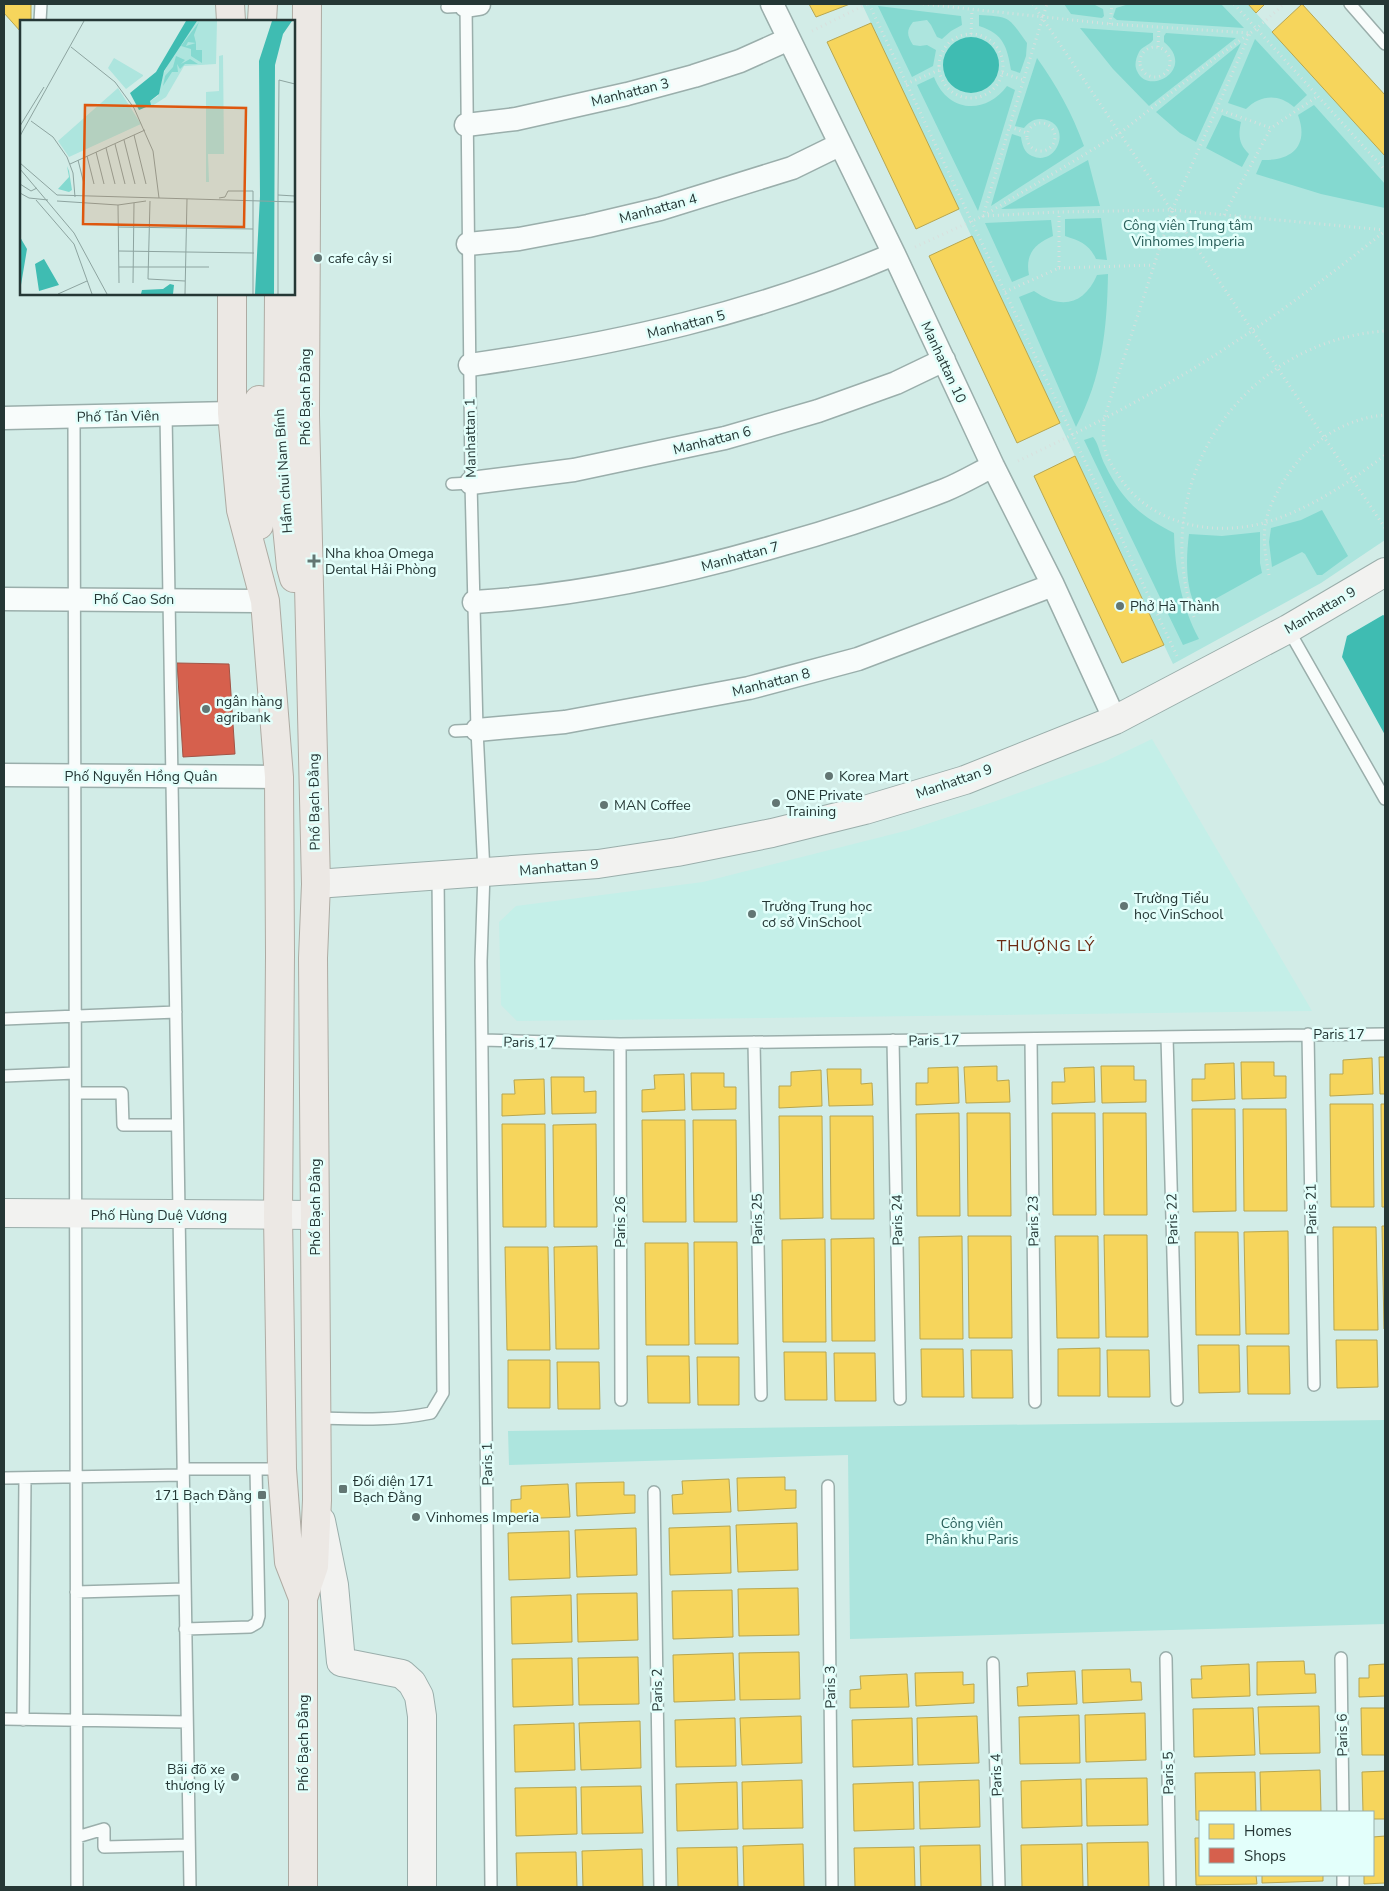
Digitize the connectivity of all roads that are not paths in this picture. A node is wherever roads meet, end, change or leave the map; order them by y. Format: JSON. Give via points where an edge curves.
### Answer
{"nodes":[{"id":1,"x":41,"y":4,"type":"edge"},
{"id":2,"x":230,"y":4,"type":"edge"},
{"id":3,"x":262,"y":4,"type":"edge"},
{"id":4,"x":280,"y":4,"type":"edge"},
{"id":5,"x":307,"y":4,"type":"edge"},
{"id":6,"x":772,"y":4,"type":"edge"},
{"id":7,"x":1350,"y":4,"type":"edge"},
{"id":8,"x":465,"y":5,"type":"edge"},
{"id":9,"x":40,"y":20,"type":"edge"},
{"id":10,"x":230,"y":20,"type":"edge"},
{"id":11,"x":262,"y":20,"type":"edge"},
{"id":12,"x":280,"y":20,"type":"edge"},
{"id":13,"x":789,"y":39,"type":"junction"},
{"id":14,"x":1385,"y":44,"type":"edge"},
{"id":15,"x":466,"y":125,"type":"junction"},
{"id":16,"x":839,"y":144,"type":"junction"},
{"id":17,"x":468,"y":244,"type":"junction"},
{"id":18,"x":894,"y":254,"type":"junction"},
{"id":19,"x":232,"y":295,"type":"edge"},
{"id":20,"x":260,"y":295,"type":"edge"},
{"id":21,"x":279,"y":295,"type":"edge"},
{"id":22,"x":944,"y":360,"type":"junction"},
{"id":23,"x":470,"y":365,"type":"junction"},
{"id":24,"x":232,"y":413,"type":"junction"},
{"id":25,"x":166,"y":414,"type":"junction"},
{"id":26,"x":74,"y":416,"type":"junction"},
{"id":27,"x":4,"y":418,"type":"edge"},
{"id":28,"x":993,"y":466,"type":"junction"},
{"id":29,"x":462,"y":483,"type":"junction"},
{"id":30,"x":1385,"y":572,"type":"edge"},
{"id":31,"x":1053,"y":585,"type":"junction"},
{"id":32,"x":4,"y":599,"type":"edge"},
{"id":33,"x":74,"y":599,"type":"junction"},
{"id":34,"x":169,"y":599,"type":"junction"},
{"id":35,"x":265,"y":601,"type":"junction"},
{"id":36,"x":474,"y":602,"type":"junction"},
{"id":37,"x":1288,"y":629,"type":"junction"},
{"id":38,"x":310,"y":646,"type":"junction"},
{"id":39,"x":1115,"y":720,"type":"junction"},
{"id":40,"x":477,"y":730,"type":"junction"},
{"id":41,"x":455,"y":731,"type":"dead end"},
{"id":42,"x":4,"y":775,"type":"edge"},
{"id":43,"x":75,"y":776,"type":"junction"},
{"id":44,"x":172,"y":777,"type":"junction"},
{"id":45,"x":279,"y":778,"type":"junction"},
{"id":46,"x":1385,"y":799,"type":"edge"},
{"id":47,"x":484,"y":872,"type":"junction"},
{"id":48,"x":438,"y":876,"type":"junction"},
{"id":49,"x":316,"y":884,"type":"junction"},
{"id":50,"x":176,"y":1012,"type":"junction"},
{"id":51,"x":76,"y":1016,"type":"junction"},
{"id":52,"x":4,"y":1019,"type":"edge"},
{"id":53,"x":1308,"y":1034,"type":"junction"},
{"id":54,"x":1385,"y":1034,"type":"edge"},
{"id":55,"x":1167,"y":1037,"type":"junction"},
{"id":56,"x":1031,"y":1039,"type":"junction"},
{"id":57,"x":483,"y":1040,"type":"junction"},
{"id":58,"x":894,"y":1040,"type":"junction"},
{"id":59,"x":754,"y":1042,"type":"junction"},
{"id":60,"x":620,"y":1044,"type":"junction"},
{"id":61,"x":75,"y":1073,"type":"junction"},
{"id":62,"x":4,"y":1076,"type":"edge"},
{"id":63,"x":76,"y":1093,"type":"junction"},
{"id":64,"x":177,"y":1125,"type":"junction"},
{"id":65,"x":4,"y":1213,"type":"edge"},
{"id":66,"x":76,"y":1215,"type":"junction"},
{"id":67,"x":179,"y":1215,"type":"junction"},
{"id":68,"x":315,"y":1215,"type":"junction"},
{"id":69,"x":278,"y":1216,"type":"junction"},
{"id":70,"x":1314,"y":1384,"type":"dead end"},
{"id":71,"x":761,"y":1395,"type":"dead end"},
{"id":72,"x":900,"y":1399,"type":"dead end"},
{"id":73,"x":621,"y":1400,"type":"dead end"},
{"id":74,"x":1177,"y":1400,"type":"dead end"},
{"id":75,"x":1035,"y":1402,"type":"dead end"},
{"id":76,"x":316,"y":1418,"type":"junction"},
{"id":77,"x":269,"y":1469,"type":"junction"},
{"id":78,"x":183,"y":1472,"type":"junction"},
{"id":79,"x":76,"y":1477,"type":"junction"},
{"id":80,"x":4,"y":1478,"type":"edge"},
{"id":81,"x":25,"y":1478,"type":"junction"},
{"id":82,"x":828,"y":1486,"type":"dead end"},
{"id":83,"x":654,"y":1492,"type":"dead end"},
{"id":84,"x":316,"y":1500,"type":"junction"},
{"id":85,"x":185,"y":1589,"type":"junction"},
{"id":86,"x":76,"y":1592,"type":"junction"},
{"id":87,"x":303,"y":1607,"type":"junction"},
{"id":88,"x":185,"y":1629,"type":"junction"},
{"id":89,"x":1166,"y":1658,"type":"dead end"},
{"id":90,"x":1341,"y":1658,"type":"dead end"},
{"id":91,"x":993,"y":1663,"type":"dead end"},
{"id":92,"x":4,"y":1720,"type":"edge"},
{"id":93,"x":23,"y":1720,"type":"junction"},
{"id":94,"x":76,"y":1722,"type":"junction"},
{"id":95,"x":187,"y":1722,"type":"junction"},
{"id":96,"x":1342,"y":1811,"type":"edge"},
{"id":97,"x":76,"y":1837,"type":"junction"},
{"id":98,"x":189,"y":1845,"type":"junction"},
{"id":99,"x":77,"y":1887,"type":"edge"},
{"id":100,"x":190,"y":1887,"type":"edge"},
{"id":101,"x":303,"y":1887,"type":"edge"},
{"id":102,"x":422,"y":1887,"type":"edge"},
{"id":103,"x":491,"y":1887,"type":"edge"},
{"id":104,"x":660,"y":1887,"type":"edge"},
{"id":105,"x":832,"y":1887,"type":"edge"},
{"id":106,"x":999,"y":1887,"type":"edge"},
{"id":107,"x":1170,"y":1887,"type":"edge"}],
"edges":[{"from":1,"to":9,"type":"lane"},
{"from":2,"to":10,"type":"main road"},
{"from":3,"to":11,"type":"main road"},
{"from":4,"to":12,"type":"main road"},
{"from":5,"to":38,"type":"main road","name":"Phố Bạch Đằng","via":[[305,415]]},
{"from":6,"to":13,"type":"street","name":"Manhattan 10"},
{"from":7,"to":14,"type":"lane"},
{"from":8,"to":15,"type":"lane","name":"Manhattan 1"},
{"from":13,"to":15,"type":"street","name":"Manhattan 3","via":[[740,61],[637,92],[516,119]]},
{"from":13,"to":16,"type":"street","name":"Manhattan 10"},
{"from":15,"to":17,"type":"lane","name":"Manhattan 1"},
{"from":16,"to":17,"type":"street","name":"Manhattan 4","via":[[792,168],[660,208],[519,239]]},
{"from":16,"to":18,"type":"street","name":"Manhattan 10"},
{"from":17,"to":23,"type":"lane","name":"Manhattan 1"},
{"from":18,"to":22,"type":"street","name":"Manhattan 10"},
{"from":18,"to":23,"type":"street","name":"Manhattan 5","via":[[789,296],[717,317],[639,336]]},
{"from":19,"to":24,"type":"main road","name":"Phố Bạch Đằng"},
{"from":20,"to":35,"type":"main road","name":"Hầm chui Nam Bính","via":[[258,508]]},
{"from":21,"to":38,"type":"main road","name":"Hầm chui Nam Bính","via":[[278,436],[291,567]]},
{"from":22,"to":28,"type":"street","name":"Manhattan 10"},
{"from":22,"to":29,"type":"street","name":"Manhattan 6","via":[[896,383],[818,411],[725,438],[574,470]]},
{"from":23,"to":29,"type":"lane","name":"Manhattan 1"},
{"from":24,"to":25,"type":"street","name":"Phố Tản Viên"},
{"from":24,"to":35,"type":"main road","name":"Phố Bạch Đằng","via":[[241,510]]},
{"from":25,"to":26,"type":"street","name":"Phố Tản Viên"},
{"from":25,"to":34,"type":"lane"},
{"from":26,"to":27,"type":"street","name":"Phố Tản Viên"},
{"from":26,"to":33,"type":"lane"},
{"from":28,"to":31,"type":"street","name":"Manhattan 10"},
{"from":28,"to":36,"type":"street","name":"Manhattan 7","via":[[947,489],[878,515],[703,567],[517,600]]},
{"from":29,"to":36,"type":"lane","name":"Manhattan 1"},
{"from":30,"to":37,"type":"main road","name":"Manhattan 9"},
{"from":31,"to":39,"type":"street","name":"Manhattan 10"},
{"from":31,"to":40,"type":"street","name":"Manhattan 8","via":[[858,659],[749,688],[565,722]]},
{"from":32,"to":33,"type":"street","name":"Phố Cao Sơn"},
{"from":33,"to":34,"type":"street","name":"Phố Cao Sơn"},
{"from":33,"to":43,"type":"lane"},
{"from":34,"to":35,"type":"street","name":"Phố Cao Sơn"},
{"from":34,"to":44,"type":"lane"},
{"from":35,"to":45,"type":"main road","name":"Phố Bạch Đằng"},
{"from":36,"to":40,"type":"lane","name":"Manhattan 1"},
{"from":37,"to":39,"type":"main road","name":"Manhattan 9"},
{"from":37,"to":46,"type":"lane"},
{"from":38,"to":49,"type":"main road","name":"Phố Bạch Đằng"},
{"from":39,"to":47,"type":"main road","name":"Manhattan 9","via":[[965,780],[772,833],[598,864]]},
{"from":40,"to":41,"type":"lane"},
{"from":40,"to":47,"type":"lane","name":"Manhattan 1"},
{"from":42,"to":43,"type":"street","name":"Phố Nguyễn Hồng Quân"},
{"from":43,"to":44,"type":"street","name":"Phố Nguyễn Hồng Quân"},
{"from":43,"to":51,"type":"lane"},
{"from":44,"to":45,"type":"street","name":"Phố Nguyễn Hồng Quân"},
{"from":44,"to":50,"type":"lane"},
{"from":45,"to":69,"type":"main road","name":"Phố Bạch Đằng"},
{"from":47,"to":48,"type":"main road","name":"Manhattan 9"},
{"from":47,"to":57,"type":"lane","name":"Paris 1"},
{"from":48,"to":49,"type":"main road","name":"Manhattan 9"},
{"from":48,"to":76,"type":"lane","via":[[443,1393],[431,1413],[404,1418]]},
{"from":49,"to":68,"type":"main road","name":"Phố Bạch Đằng"},
{"from":50,"to":51,"type":"lane"},
{"from":50,"to":64,"type":"lane"},
{"from":51,"to":52,"type":"lane"},
{"from":51,"to":61,"type":"lane"},
{"from":53,"to":54,"type":"lane","name":"Paris 17"},
{"from":53,"to":55,"type":"lane","name":"Paris 17"},
{"from":53,"to":70,"type":"lane","name":"Paris 21"},
{"from":55,"to":56,"type":"lane","name":"Paris 17"},
{"from":55,"to":74,"type":"lane","name":"Paris 22"},
{"from":56,"to":58,"type":"lane","name":"Paris 17"},
{"from":56,"to":75,"type":"lane","name":"Paris 23"},
{"from":57,"to":60,"type":"lane","name":"Paris 17"},
{"from":57,"to":103,"type":"lane","name":"Paris 1"},
{"from":58,"to":59,"type":"lane","name":"Paris 17"},
{"from":58,"to":72,"type":"lane","name":"Paris 24"},
{"from":59,"to":60,"type":"lane","name":"Paris 17"},
{"from":59,"to":71,"type":"lane","name":"Paris 25"},
{"from":60,"to":73,"type":"lane","name":"Paris 26"},
{"from":61,"to":62,"type":"lane"},
{"from":61,"to":63,"type":"lane"},
{"from":63,"to":64,"type":"lane","via":[[122,1093],[123,1125]]},
{"from":63,"to":66,"type":"lane"},
{"from":64,"to":67,"type":"lane"},
{"from":65,"to":66,"type":"main road","name":"Phố Hùng Duệ Vương"},
{"from":66,"to":67,"type":"main road","name":"Phố Hùng Duệ Vương"},
{"from":66,"to":79,"type":"lane"},
{"from":67,"to":69,"type":"main road","name":"Phố Hùng Duệ Vương"},
{"from":67,"to":78,"type":"lane"},
{"from":68,"to":69,"type":"main road","name":"Phố Hùng Duệ Vương"},
{"from":68,"to":76,"type":"main road","name":"Phố Bạch Đằng"},
{"from":69,"to":77,"type":"main road","name":"Phố Bạch Đằng"},
{"from":76,"to":84,"type":"main road","name":"Phố Bạch Đằng"},
{"from":77,"to":78,"type":"lane"},
{"from":77,"to":87,"type":"main road","name":"Phố Bạch Đằng","via":[[289,1562]]},
{"from":77,"to":88,"type":"lane","via":[[258,1623],[250,1627]]},
{"from":78,"to":79,"type":"lane"},
{"from":78,"to":85,"type":"lane"},
{"from":79,"to":81,"type":"lane"},
{"from":79,"to":86,"type":"lane"},
{"from":80,"to":81,"type":"lane"},
{"from":81,"to":93,"type":"lane"},
{"from":82,"to":105,"type":"lane","name":"Paris 3"},
{"from":83,"to":104,"type":"lane","name":"Paris 2"},
{"from":84,"to":87,"type":"main road","name":"Phố Bạch Đằng","via":[[314,1566]]},
{"from":84,"to":102,"type":"main road","via":[[334,1585],[341,1662],[402,1674],[419,1696],[422,1716]]},
{"from":85,"to":86,"type":"lane"},
{"from":85,"to":88,"type":"lane"},
{"from":86,"to":94,"type":"lane"},
{"from":87,"to":101,"type":"main road","name":"Phố Bạch Đằng"},
{"from":88,"to":95,"type":"lane"},
{"from":89,"to":107,"type":"lane","name":"Paris 5"},
{"from":90,"to":96,"type":"lane","name":"Paris 6"},
{"from":91,"to":106,"type":"lane","name":"Paris 4"},
{"from":92,"to":93,"type":"lane"},
{"from":93,"to":94,"type":"lane"},
{"from":94,"to":95,"type":"lane"},
{"from":94,"to":97,"type":"lane"},
{"from":95,"to":98,"type":"lane"},
{"from":97,"to":98,"type":"lane","via":[[104,1829],[104,1847]]},
{"from":97,"to":99,"type":"lane"},
{"from":98,"to":100,"type":"lane"}]}
